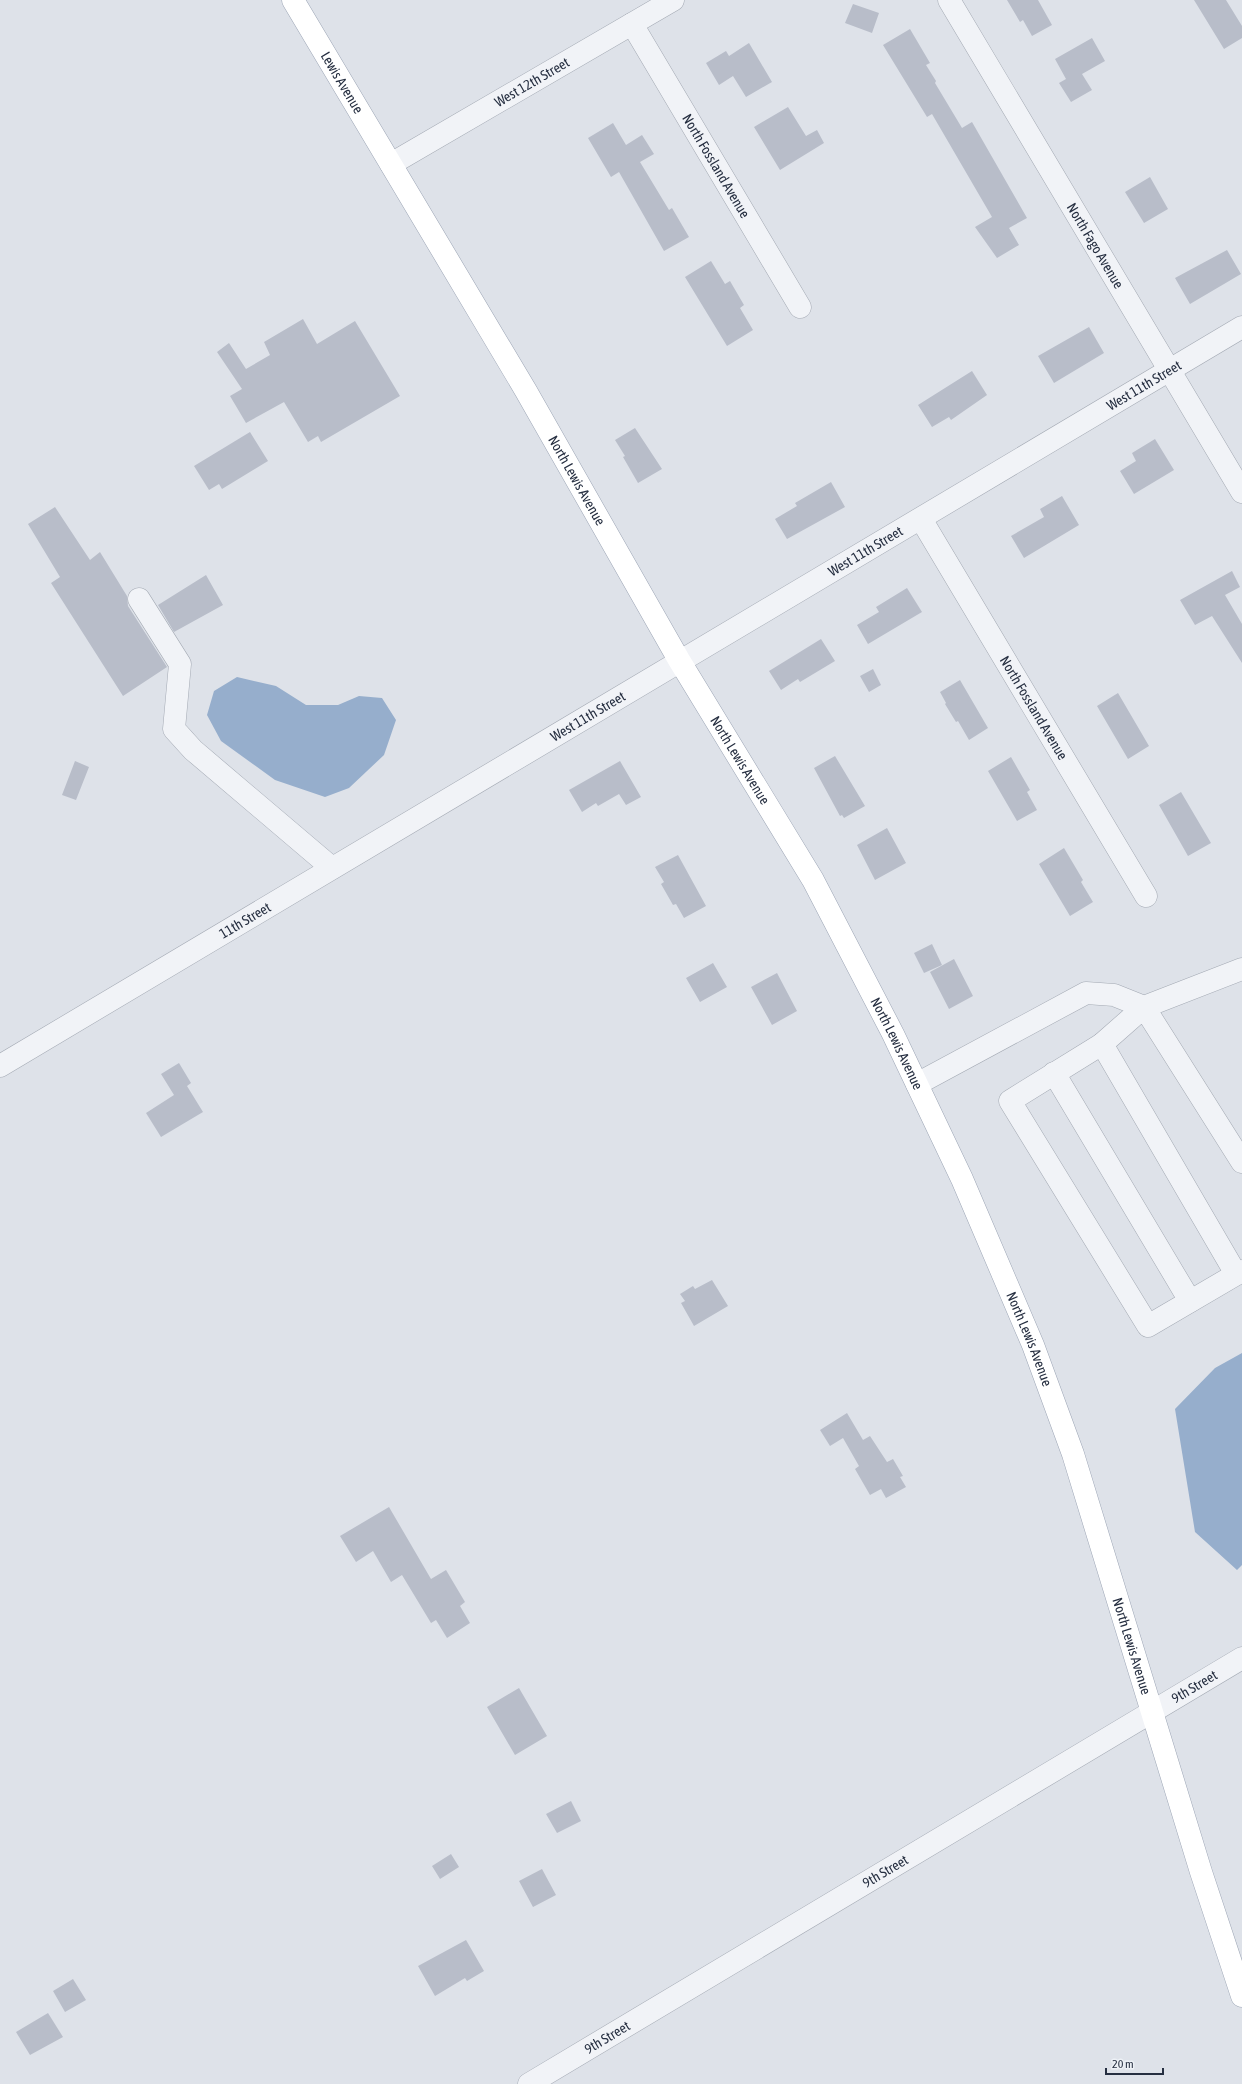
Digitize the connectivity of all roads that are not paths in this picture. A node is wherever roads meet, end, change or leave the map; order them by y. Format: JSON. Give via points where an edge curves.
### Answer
{"nodes":[{"id":1,"x":293,"y":0,"type":"edge"},
{"id":2,"x":674,"y":0,"type":"edge"},
{"id":3,"x":949,"y":0,"type":"edge"},
{"id":4,"x":632,"y":24,"type":"junction"},
{"id":5,"x":391,"y":164,"type":"junction"},
{"id":6,"x":800,"y":307,"type":"dead end"},
{"id":7,"x":1242,"y":327,"type":"edge"},
{"id":8,"x":1170,"y":371,"type":"junction"},
{"id":9,"x":1242,"y":492,"type":"edge"},
{"id":10,"x":921,"y":519,"type":"junction"},
{"id":11,"x":139,"y":599,"type":"dead end"},
{"id":12,"x":680,"y":660,"type":"junction"},
{"id":13,"x":489,"y":774,"type":"joint"},
{"id":14,"x":332,"y":868,"type":"junction"},
{"id":15,"x":1146,"y":896,"type":"dead end"},
{"id":16,"x":1242,"y":969,"type":"edge"},
{"id":17,"x":1144,"y":1007,"type":"junction"},
{"id":18,"x":1102,"y":1044,"type":"junction"},
{"id":19,"x":0,"y":1066,"type":"edge"},
{"id":20,"x":1054,"y":1073,"type":"junction"},
{"id":21,"x":917,"y":1084,"type":"junction"},
{"id":22,"x":1242,"y":1162,"type":"edge"},
{"id":23,"x":1239,"y":1272,"type":"edge"},
{"id":24,"x":1190,"y":1301,"type":"junction"},
{"id":25,"x":1242,"y":1658,"type":"edge"},
{"id":26,"x":1152,"y":1711,"type":"junction"},
{"id":27,"x":1242,"y":1996,"type":"edge"},
{"id":28,"x":529,"y":2084,"type":"edge"}],
"edges":[{"from":1,"to":5,"type":"main road","name":"Lewis Avenue"},
{"from":2,"to":4,"type":"street","name":"West 12th Street"},
{"from":3,"to":8,"type":"street","name":"North Fago Avenue"},
{"from":4,"to":5,"type":"street","name":"West 12th Street"},
{"from":4,"to":6,"type":"street","name":"North Fossland Avenue"},
{"from":5,"to":12,"type":"main road","name":"North Lewis Avenue","via":[[526,390]]},
{"from":7,"to":8,"type":"street","name":"West 11th Street"},
{"from":8,"to":9,"type":"street","name":"North Fago Avenue"},
{"from":8,"to":10,"type":"street","name":"West 11th Street"},
{"from":10,"to":12,"type":"street","name":"West 11th Street"},
{"from":10,"to":15,"type":"street","name":"North Fossland Avenue"},
{"from":11,"to":14,"type":"street","via":[[180,664],[174,729],[193,750]]},
{"from":12,"to":13,"type":"street","name":"West 11th Street"},
{"from":12,"to":21,"type":"main road","name":"North Lewis Avenue","via":[[813,880]]},
{"from":13,"to":14,"type":"street","name":"11th Street"},
{"from":14,"to":19,"type":"street","name":"11th Street"},
{"from":16,"to":17,"type":"street"},
{"from":17,"to":18,"type":"street"},
{"from":17,"to":21,"type":"street","via":[[1114,994],[1086,993]]},
{"from":17,"to":22,"type":"street"},
{"from":18,"to":20,"type":"street"},
{"from":18,"to":23,"type":"street"},
{"from":20,"to":24,"type":"street"},
{"from":20,"to":24,"type":"street","via":[[1010,1100],[1148,1326]]},
{"from":21,"to":26,"type":"main road","name":"North Lewis Avenue","via":[[962,1179],[1033,1345],[1073,1454]]},
{"from":23,"to":24,"type":"street"},
{"from":25,"to":26,"type":"street","name":"9th Street"},
{"from":26,"to":27,"type":"main road","name":"North Lewis Avenue","via":[[1200,1872]]},
{"from":26,"to":28,"type":"street","name":"9th Street"}]}
